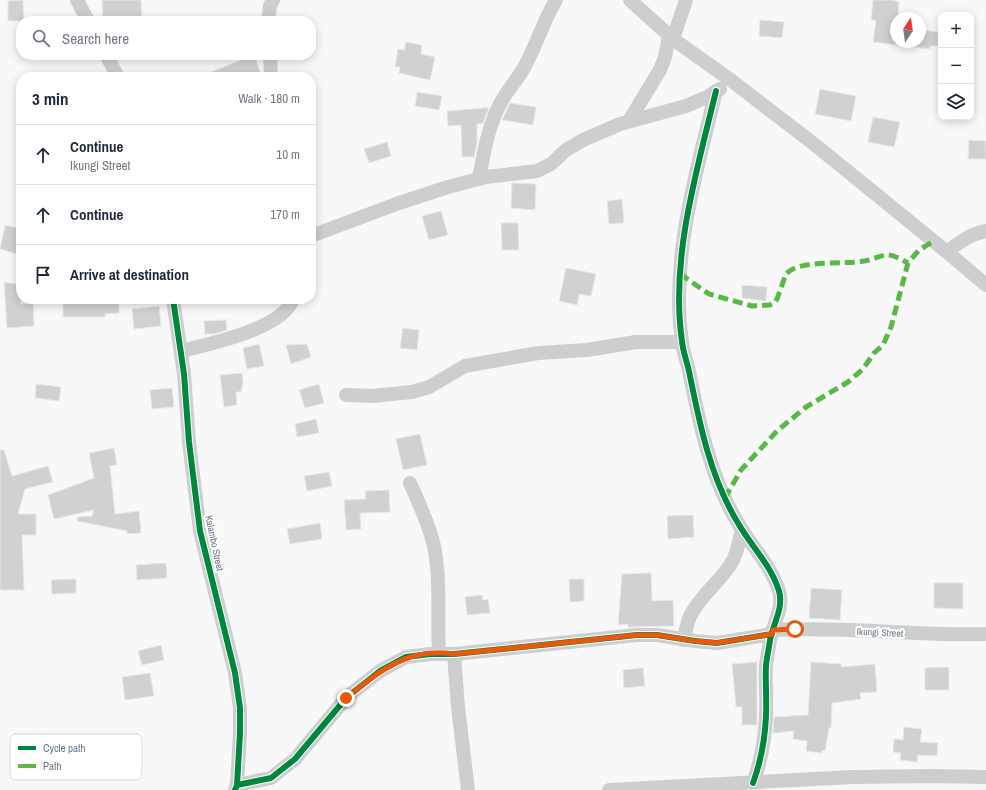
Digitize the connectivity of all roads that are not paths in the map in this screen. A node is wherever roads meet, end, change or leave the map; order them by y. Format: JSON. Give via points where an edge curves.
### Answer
{"nodes":[{"id":1,"x":77,"y":0,"type":"edge"},
{"id":2,"x":273,"y":0,"type":"edge"},
{"id":3,"x":556,"y":0,"type":"edge"},
{"id":4,"x":630,"y":0,"type":"edge"},
{"id":5,"x":686,"y":0,"type":"edge"},
{"id":6,"x":85,"y":16,"type":"edge"},
{"id":7,"x":269,"y":16,"type":"edge"},
{"id":8,"x":671,"y":37,"type":"junction"},
{"id":9,"x":109,"y":60,"type":"edge"},
{"id":10,"x":270,"y":60,"type":"edge"},
{"id":11,"x":115,"y":72,"type":"edge"},
{"id":12,"x":271,"y":72,"type":"edge"},
{"id":13,"x":732,"y":81,"type":"junction"},
{"id":14,"x":716,"y":91,"type":"junction"},
{"id":15,"x":629,"y":121,"type":"junction"},
{"id":16,"x":479,"y":179,"type":"junction"},
{"id":17,"x":986,"y":231,"type":"edge"},
{"id":18,"x":316,"y":234,"type":"edge"},
{"id":19,"x":948,"y":252,"type":"junction"},
{"id":20,"x":986,"y":285,"type":"edge"},
{"id":21,"x":174,"y":304,"type":"edge"},
{"id":22,"x":292,"y":304,"type":"edge"},
{"id":23,"x":682,"y":342,"type":"junction"},
{"id":24,"x":181,"y":351,"type":"junction"},
{"id":25,"x":346,"y":395,"type":"dead end"},
{"id":26,"x":410,"y":483,"type":"dead end"},
{"id":27,"x":742,"y":529,"type":"junction"},
{"id":28,"x":772,"y":632,"type":"junction"},
{"id":29,"x":986,"y":634,"type":"edge"},
{"id":30,"x":684,"y":640,"type":"junction"},
{"id":31,"x":439,"y":654,"type":"junction"},
{"id":32,"x":454,"y":654,"type":"junction"},
{"id":33,"x":986,"y":777,"type":"edge"},
{"id":34,"x":753,"y":783,"type":"junction"},
{"id":35,"x":236,"y":788,"type":"edge"},
{"id":36,"x":468,"y":790,"type":"edge"},
{"id":37,"x":609,"y":790,"type":"edge"}],
"edges":[{"from":1,"to":6,"type":"street"},
{"from":2,"to":7,"type":"street"},
{"from":3,"to":16,"type":"street","via":[[521,74],[504,98],[492,124]]},
{"from":4,"to":8,"type":"street"},
{"from":5,"to":8,"type":"street"},
{"from":8,"to":13,"type":"street"},
{"from":8,"to":15,"type":"street","via":[[660,70]]},
{"from":9,"to":11,"type":"street"},
{"from":10,"to":12,"type":"street"},
{"from":13,"to":14,"type":"street"},
{"from":13,"to":19,"type":"street"},
{"from":14,"to":15,"type":"street","via":[[686,106]]},
{"from":14,"to":23,"type":"street","via":[[682,246],[679,298]]},
{"from":15,"to":16,"type":"street","via":[[583,140],[566,150],[551,164],[537,171]]},
{"from":16,"to":18,"type":"street","via":[[399,203]]},
{"from":17,"to":19,"type":"street","via":[[964,239]]},
{"from":19,"to":20,"type":"street"},
{"from":21,"to":24,"type":"street","name":"Kalambo Street"},
{"from":22,"to":24,"type":"street","via":[[274,320],[253,330],[213,344]]},
{"from":23,"to":25,"type":"street","via":[[636,342],[587,350],[538,353],[465,366],[429,387],[412,392],[372,396]]},
{"from":23,"to":27,"type":"street","via":[[697,415],[717,482]]},
{"from":24,"to":35,"type":"street","name":"Kalambo Street","via":[[200,531],[240,708]]},
{"from":26,"to":31,"type":"street","via":[[423,512],[433,545],[437,580]]},
{"from":27,"to":28,"type":"street","via":[[773,576],[778,590],[779,612]]},
{"from":27,"to":30,"type":"street","via":[[732,563],[695,608],[688,620]]},
{"from":28,"to":29,"type":"street","name":"Ikungi Street","via":[[795,629]]},
{"from":28,"to":30,"type":"street","name":"Ikungi Street","via":[[717,643]]},
{"from":28,"to":34,"type":"street","via":[[766,666],[764,746]]},
{"from":30,"to":32,"type":"street","name":"Ikungi Street","via":[[657,635],[637,635]]},
{"from":31,"to":32,"type":"street","name":"Ikungi Street"},
{"from":31,"to":35,"type":"street","name":"Ikungi Street","via":[[406,657],[380,671],[346,698],[295,759],[270,778]]},
{"from":32,"to":36,"type":"street"},
{"from":33,"to":34,"type":"street","via":[[853,777]]},
{"from":34,"to":37,"type":"street"}]}
